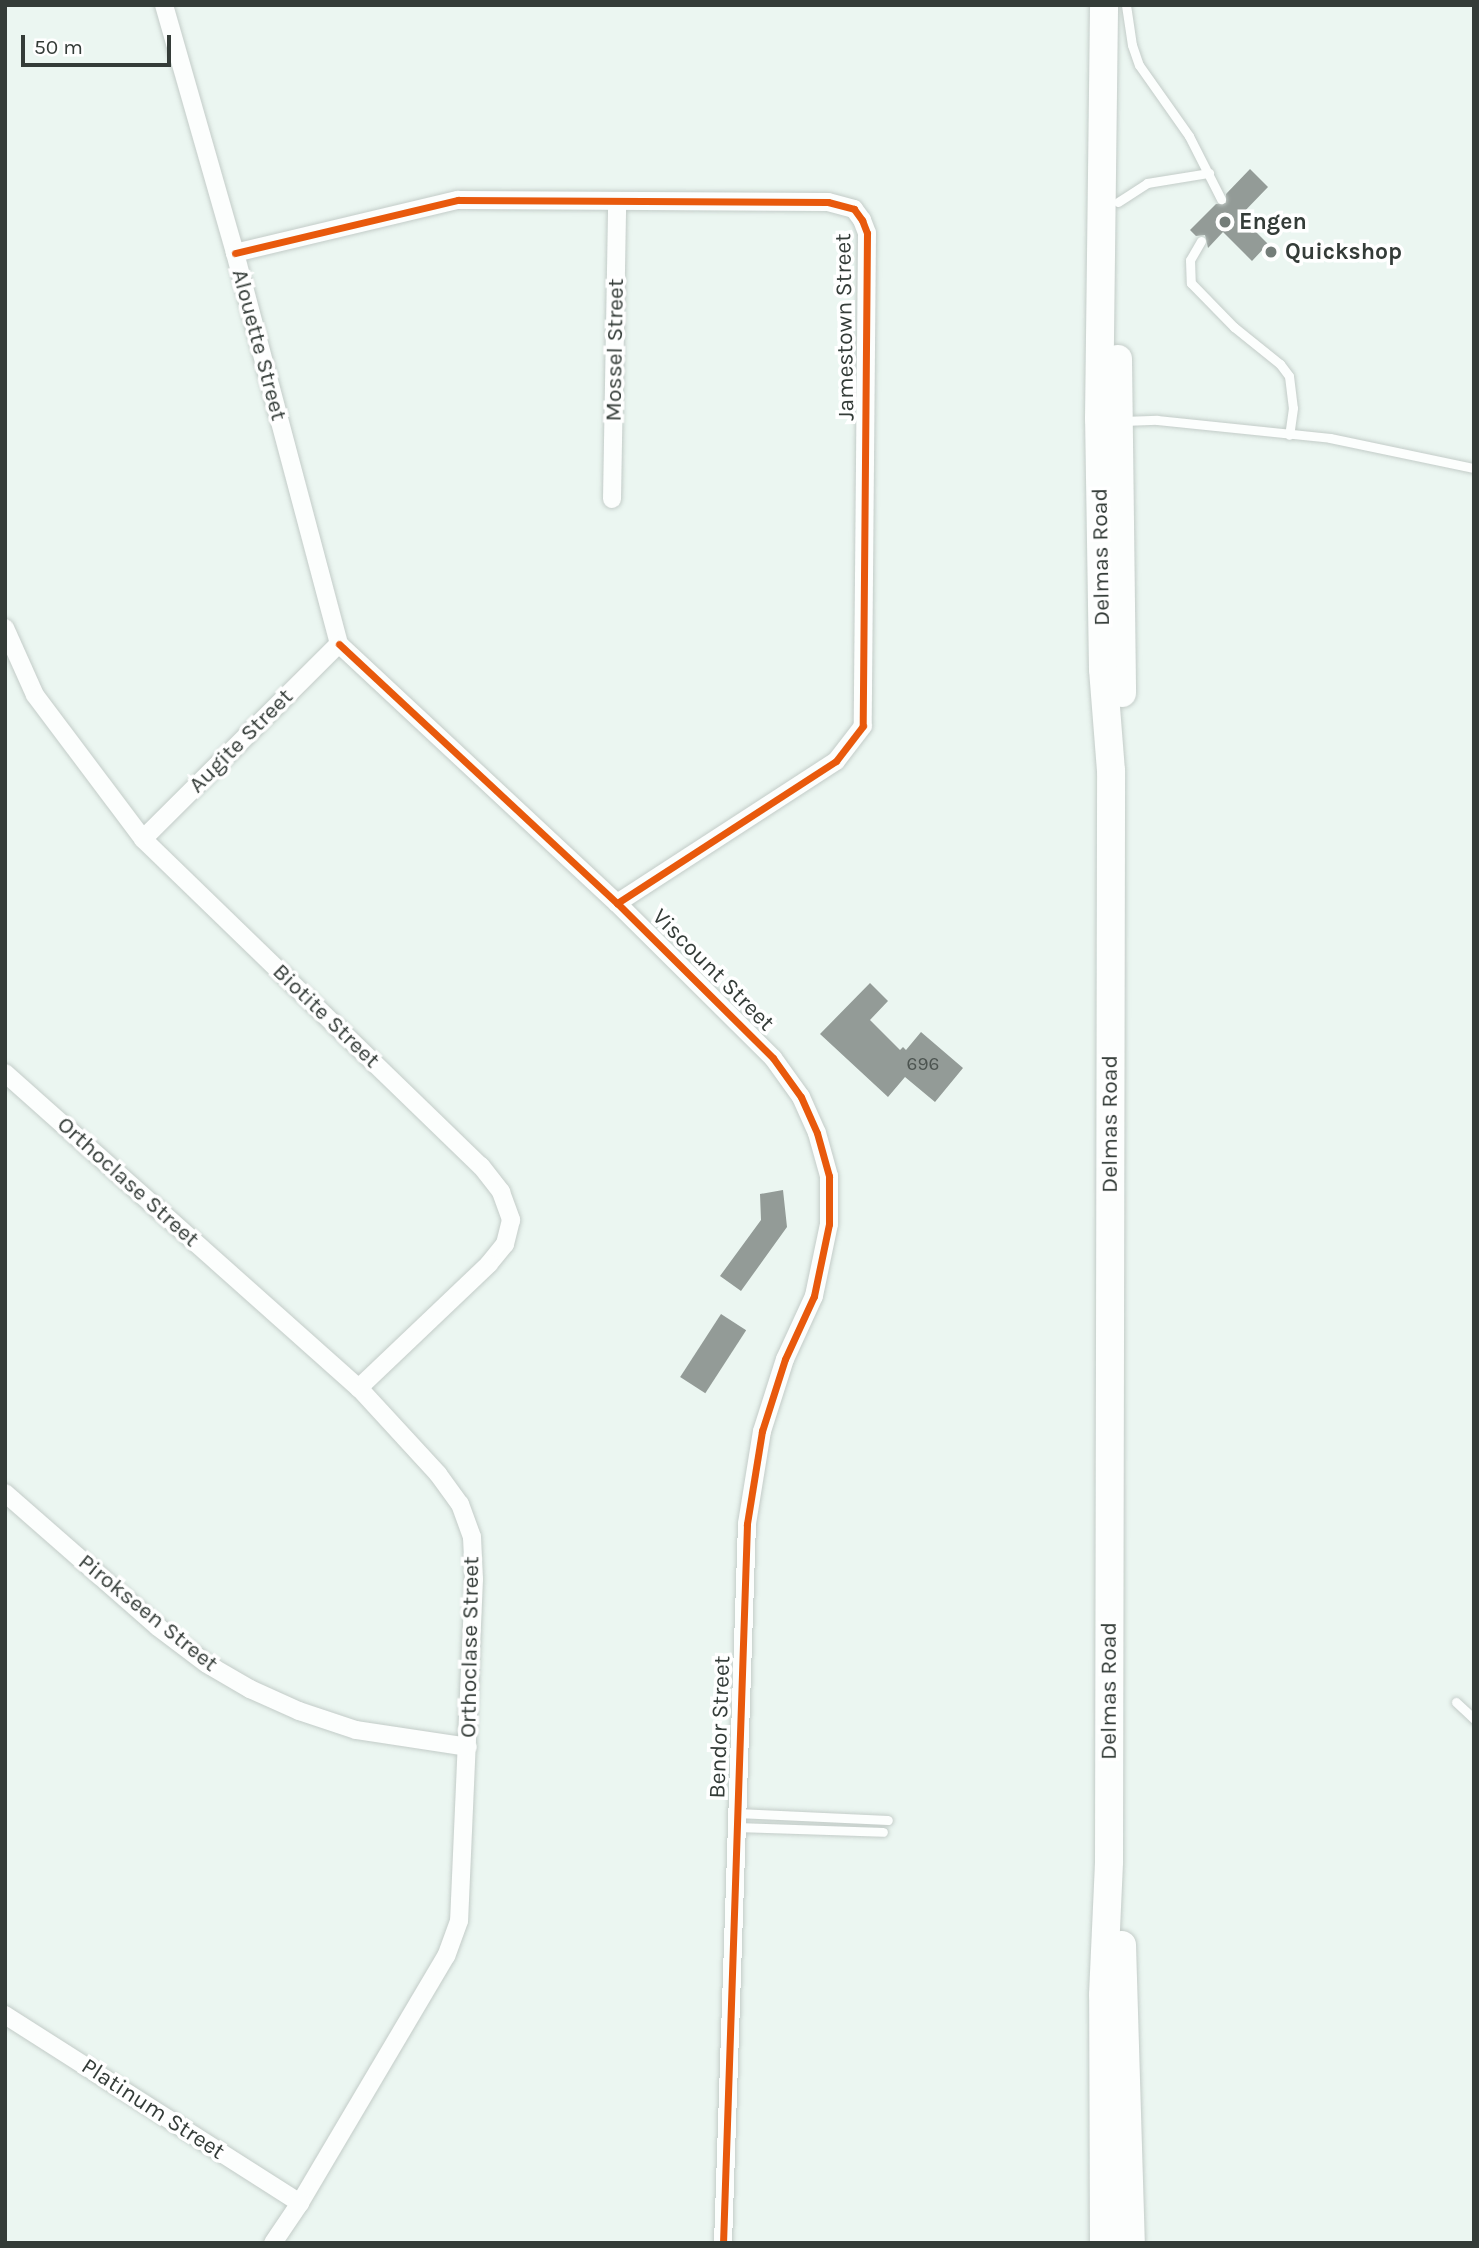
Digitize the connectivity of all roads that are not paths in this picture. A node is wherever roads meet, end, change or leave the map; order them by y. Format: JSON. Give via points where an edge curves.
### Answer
{"nodes":[{"id":1,"x":164,"y":5,"type":"edge"},
{"id":2,"x":1104,"y":5,"type":"edge"},
{"id":3,"x":1124,"y":5,"type":"edge"},
{"id":4,"x":1209,"y":173,"type":"junction"},
{"id":5,"x":1221,"y":199,"type":"dead end"},
{"id":6,"x":617,"y":201,"type":"junction"},
{"id":7,"x":1118,"y":202,"type":"junction"},
{"id":8,"x":1201,"y":241,"type":"dead end"},
{"id":9,"x":234,"y":253,"type":"junction"},
{"id":10,"x":1108,"y":420,"type":"junction"},
{"id":11,"x":1289,"y":435,"type":"junction"},
{"id":12,"x":1474,"y":468,"type":"edge"},
{"id":13,"x":612,"y":499,"type":"dead end"},
{"id":14,"x":5,"y":628,"type":"edge"},
{"id":15,"x":339,"y":644,"type":"junction"},
{"id":16,"x":143,"y":839,"type":"junction"},
{"id":17,"x":617,"y":903,"type":"junction"},
{"id":18,"x":5,"y":1073,"type":"edge"},
{"id":19,"x":829,"y":1224,"type":"joint"},
{"id":20,"x":359,"y":1388,"type":"junction"},
{"id":21,"x":5,"y":1493,"type":"edge"},
{"id":22,"x":1456,"y":1702,"type":"dead end"},
{"id":23,"x":1474,"y":1719,"type":"edge"},
{"id":24,"x":468,"y":1747,"type":"junction"},
{"id":25,"x":737,"y":1820,"type":"junction"},
{"id":26,"x":888,"y":1820,"type":"dead end"},
{"id":27,"x":883,"y":1832,"type":"dead end"},
{"id":28,"x":5,"y":2015,"type":"edge"},
{"id":29,"x":300,"y":2203,"type":"junction"},
{"id":30,"x":273,"y":2243,"type":"edge"},
{"id":31,"x":723,"y":2243,"type":"edge"},
{"id":32,"x":1104,"y":2243,"type":"edge"},
{"id":33,"x":1132,"y":2243,"type":"edge"}],
"edges":[{"from":1,"to":9,"type":"street","name":"Alouette Street"},
{"from":2,"to":10,"type":"main road","name":"Delmas Road"},
{"from":3,"to":4,"type":"lane","via":[[1139,65]]},
{"from":3,"to":7,"type":"main road","name":"Delmas Road"},
{"from":4,"to":5,"type":"lane"},
{"from":4,"to":7,"type":"lane","via":[[1147,183]]},
{"from":6,"to":9,"type":"street","name":"Jamestown Street","via":[[458,200]]},
{"from":6,"to":13,"type":"street","name":"Mossel Street"},
{"from":6,"to":17,"type":"street","name":"Jamestown Street","via":[[842,204],[854,209],[867,233],[863,726],[836,761]]},
{"from":7,"to":10,"type":"main road","name":"Delmas Road"},
{"from":8,"to":11,"type":"lane","via":[[1190,260],[1191,283],[1289,376],[1293,399]]},
{"from":9,"to":15,"type":"street","name":"Alouette Street"},
{"from":10,"to":11,"type":"lane","via":[[1157,420]]},
{"from":10,"to":32,"type":"main road","name":"Delmas Road","via":[[1103,655],[1111,771]]},
{"from":10,"to":33,"type":"main road","name":"Delmas Road","via":[[1123,673],[1117,1282],[1119,1862]]},
{"from":11,"to":12,"type":"lane","via":[[1330,438]]},
{"from":14,"to":16,"type":"street","name":"Biotite Street","via":[[35,695]]},
{"from":15,"to":16,"type":"street","name":"Augite Street"},
{"from":15,"to":17,"type":"street","name":"Viscount Street"},
{"from":16,"to":20,"type":"street","name":"Biotite Street","via":[[481,1166],[501,1192],[511,1220],[505,1244],[489,1265]]},
{"from":17,"to":19,"type":"street","name":"Viscount Street","via":[[774,1058],[801,1097],[829,1176]]},
{"from":18,"to":20,"type":"street","name":"Orthoclase Street"},
{"from":19,"to":25,"type":"street","name":"Bendor Street","via":[[814,1296],[785,1359],[762,1431],[747,1524]]},
{"from":20,"to":24,"type":"street","name":"Orthoclase Street","via":[[460,1503],[472,1537]]},
{"from":21,"to":24,"type":"street","name":"Pirokseen Street","via":[[158,1628],[250,1689],[356,1730]]},
{"from":22,"to":23,"type":"lane"},
{"from":24,"to":29,"type":"street","name":"Orthoclase Street","via":[[459,1921],[453,1941]]},
{"from":25,"to":26,"type":"lane"},
{"from":25,"to":27,"type":"lane"},
{"from":25,"to":31,"type":"street","name":"Bendor Street"},
{"from":28,"to":29,"type":"street","name":"Platinum Street"},
{"from":29,"to":30,"type":"street","name":"Orthoclase Street"}]}
